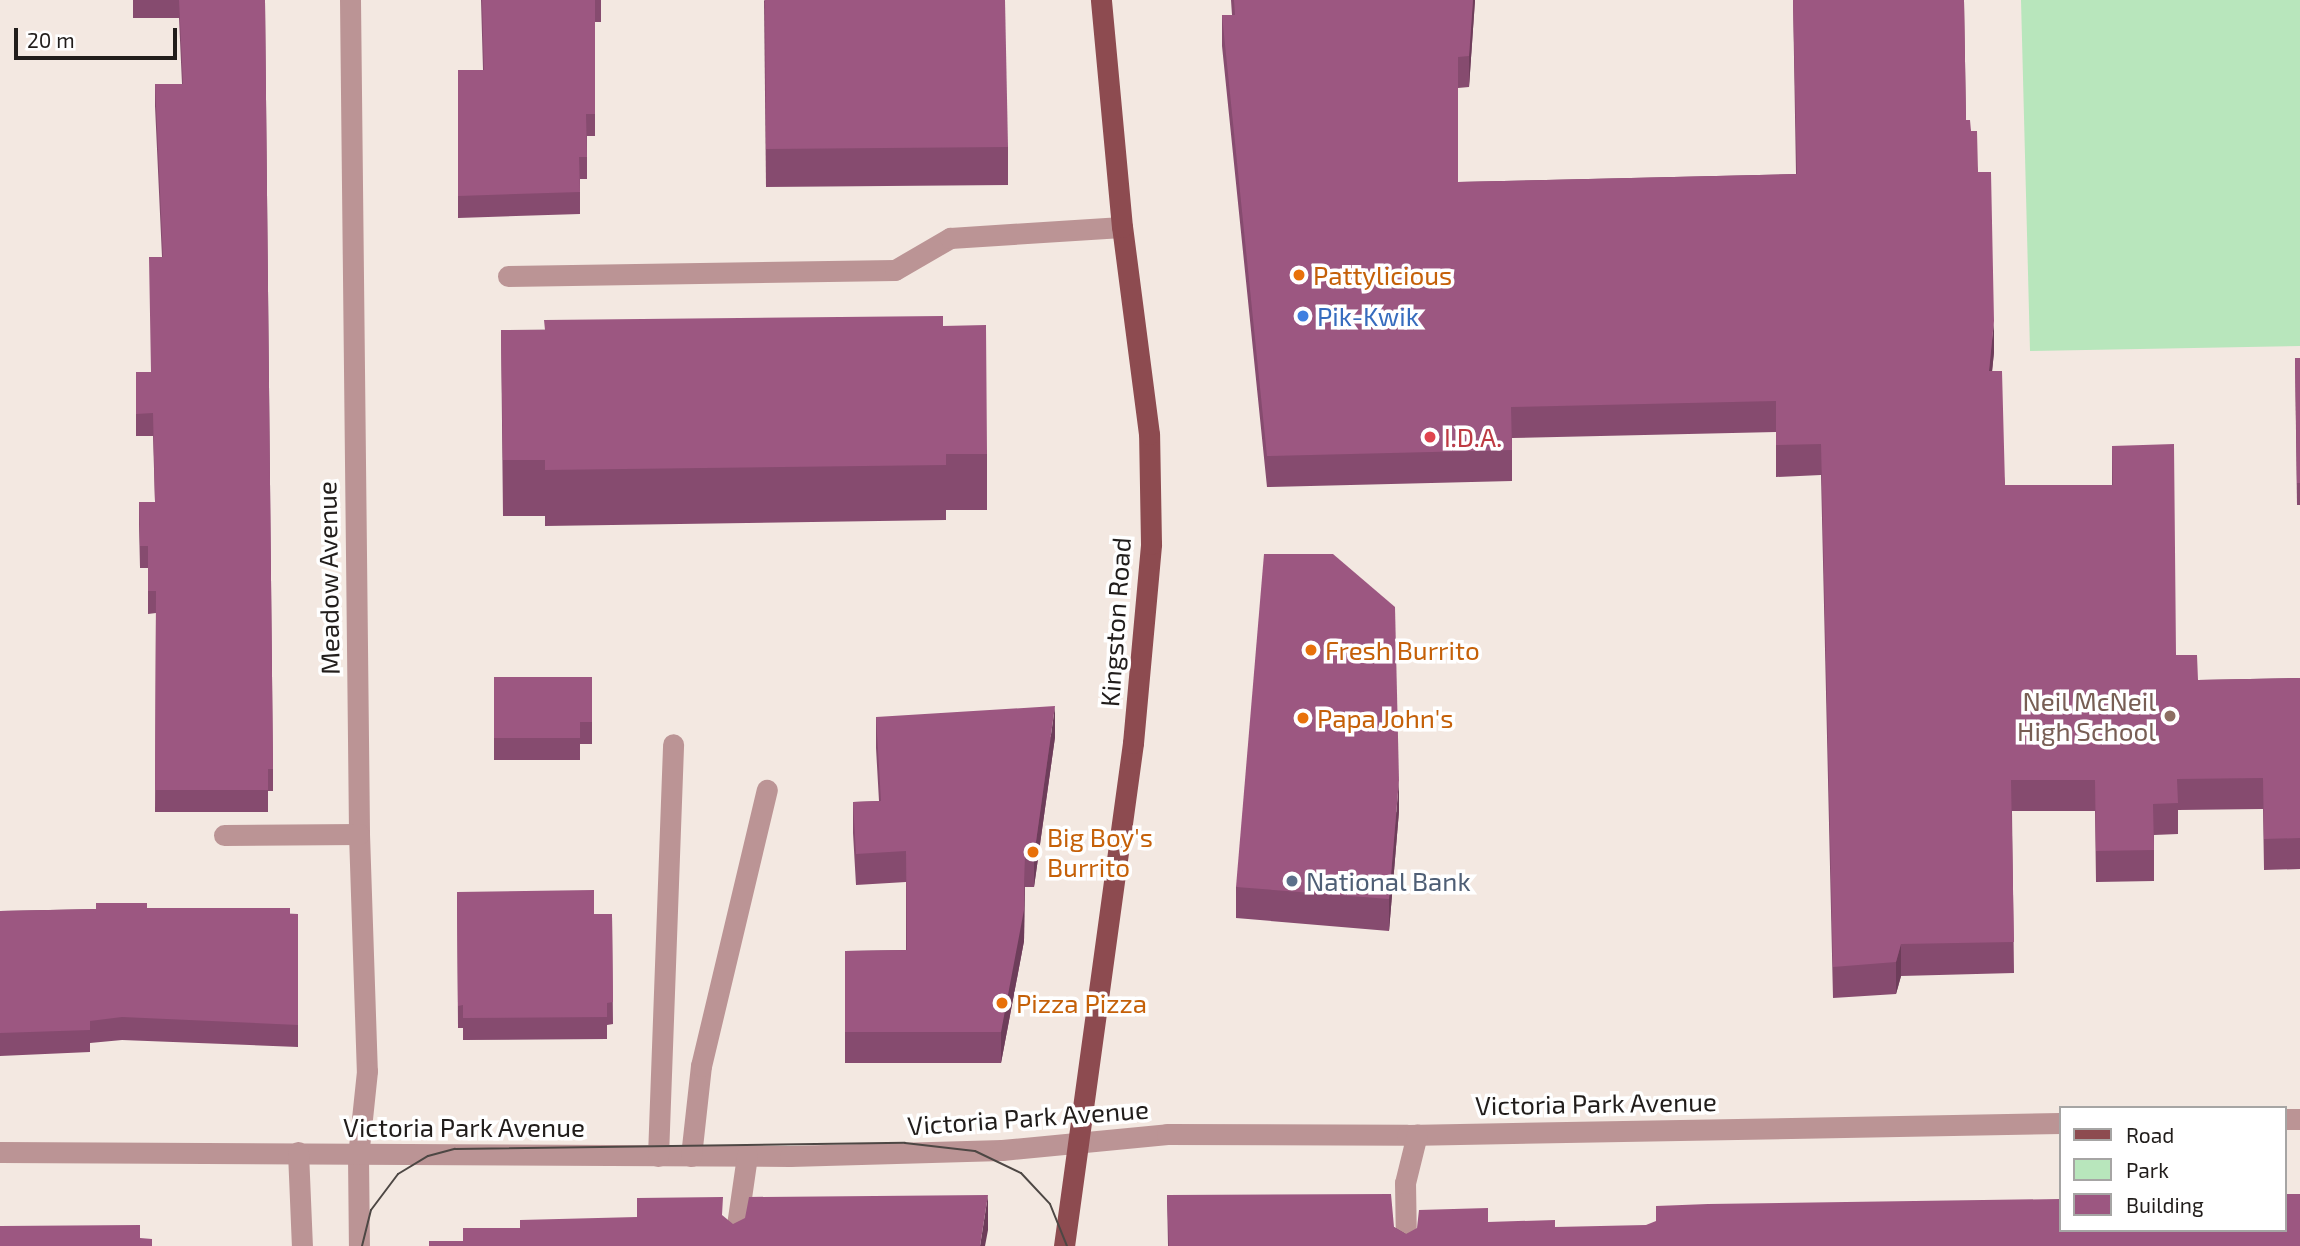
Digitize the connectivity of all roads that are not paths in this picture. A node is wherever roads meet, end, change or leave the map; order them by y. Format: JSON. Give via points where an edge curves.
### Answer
{"nodes":[{"id":1,"x":349,"y":0,"type":"edge"},
{"id":2,"x":1101,"y":0,"type":"edge"},
{"id":3,"x":1122,"y":227,"type":"junction"},
{"id":4,"x":508,"y":276,"type":"dead end"},
{"id":5,"x":673,"y":744,"type":"dead end"},
{"id":6,"x":767,"y":790,"type":"dead end"},
{"id":7,"x":359,"y":834,"type":"junction"},
{"id":8,"x":223,"y":835,"type":"dead end"},
{"id":9,"x":2058,"y":1123,"type":"edge"},
{"id":10,"x":1417,"y":1134,"type":"junction"},
{"id":11,"x":1079,"y":1145,"type":"junction"},
{"id":12,"x":0,"y":1152,"type":"edge"},
{"id":13,"x":298,"y":1152,"type":"junction"},
{"id":14,"x":358,"y":1156,"type":"junction"},
{"id":15,"x":658,"y":1156,"type":"junction"},
{"id":16,"x":691,"y":1156,"type":"junction"},
{"id":17,"x":747,"y":1156,"type":"junction"},
{"id":18,"x":302,"y":1246,"type":"edge"},
{"id":19,"x":359,"y":1246,"type":"edge"},
{"id":20,"x":734,"y":1246,"type":"edge"},
{"id":21,"x":1064,"y":1246,"type":"edge"},
{"id":22,"x":1406,"y":1246,"type":"edge"}],
"edges":[{"from":1,"to":7,"type":"street","name":"Meadow Avenue"},
{"from":2,"to":3,"type":"main road","name":"Kingston Road"},
{"from":3,"to":4,"type":"street","via":[[950,238],[895,270]]},
{"from":3,"to":11,"type":"main road","name":"Kingston Road","via":[[1149,434],[1151,544],[1133,743]]},
{"from":5,"to":15,"type":"street"},
{"from":6,"to":16,"type":"street","via":[[701,1066]]},
{"from":7,"to":8,"type":"street"},
{"from":7,"to":14,"type":"street","name":"Meadow Avenue","via":[[367,1071]]},
{"from":9,"to":10,"type":"street","name":"Victoria Park Avenue"},
{"from":10,"to":11,"type":"street","name":"Victoria Park Avenue","via":[[1167,1135]]},
{"from":10,"to":22,"type":"street","via":[[1405,1183]]},
{"from":11,"to":17,"type":"street","name":"Victoria Park Avenue"},
{"from":11,"to":21,"type":"main road","name":"Kingston Road"},
{"from":12,"to":13,"type":"street","name":"Victoria Park Avenue"},
{"from":13,"to":14,"type":"street","name":"Victoria Park Avenue"},
{"from":13,"to":18,"type":"street"},
{"from":14,"to":15,"type":"street","name":"Victoria Park Avenue"},
{"from":14,"to":19,"type":"street","name":"Meadow Avenue"},
{"from":15,"to":16,"type":"street","name":"Victoria Park Avenue"},
{"from":16,"to":17,"type":"street","name":"Victoria Park Avenue"},
{"from":17,"to":20,"type":"street"}]}
